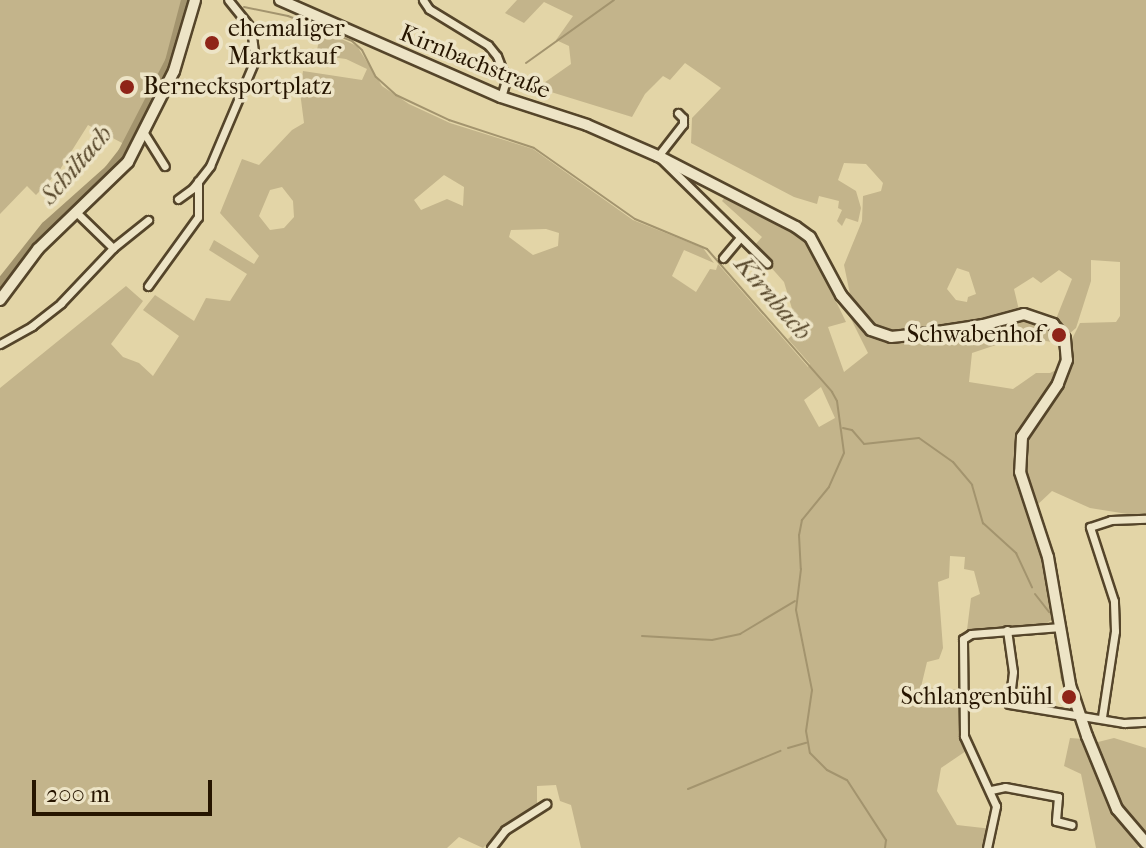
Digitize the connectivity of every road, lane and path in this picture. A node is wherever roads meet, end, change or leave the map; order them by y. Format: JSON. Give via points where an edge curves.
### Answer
{"nodes":[{"id":1,"x":195,"y":0,"type":"edge"},
{"id":2,"x":228,"y":0,"type":"edge"},
{"id":3,"x":280,"y":0,"type":"edge"},
{"id":4,"x":423,"y":0,"type":"edge"},
{"id":5,"x":501,"y":97,"type":"junction"},
{"id":6,"x":678,"y":113,"type":"dead end"},
{"id":7,"x":144,"y":133,"type":"junction"},
{"id":8,"x":658,"y":156,"type":"junction"},
{"id":9,"x":165,"y":166,"type":"dead end"},
{"id":10,"x":198,"y":181,"type":"junction"},
{"id":11,"x":178,"y":199,"type":"dead end"},
{"id":12,"x":75,"y":211,"type":"junction"},
{"id":13,"x":148,"y":220,"type":"dead end"},
{"id":14,"x":740,"y":238,"type":"junction"},
{"id":15,"x":113,"y":248,"type":"junction"},
{"id":16,"x":723,"y":258,"type":"dead end"},
{"id":17,"x":767,"y":263,"type":"dead end"},
{"id":18,"x":148,"y":286,"type":"dead end"},
{"id":19,"x":0,"y":300,"type":"edge"},
{"id":20,"x":0,"y":344,"type":"edge"},
{"id":21,"x":1146,"y":519,"type":"edge"},
{"id":22,"x":1061,"y":627,"type":"junction"},
{"id":23,"x":1007,"y":630,"type":"junction"},
{"id":24,"x":1081,"y":716,"type":"junction"},
{"id":25,"x":1102,"y":717,"type":"junction"},
{"id":26,"x":1146,"y":722,"type":"edge"},
{"id":27,"x":991,"y":790,"type":"junction"},
{"id":28,"x":546,"y":804,"type":"dead end"},
{"id":29,"x":1072,"y":825,"type":"dead end"},
{"id":30,"x":1146,"y":843,"type":"edge"},
{"id":31,"x":491,"y":848,"type":"edge"},
{"id":32,"x":987,"y":848,"type":"edge"}],
"edges":[{"from":1,"to":7,"type":"main road","via":[[174,71]]},
{"from":2,"to":10,"type":"street","via":[[251,28],[255,60],[215,156]]},
{"from":3,"to":5,"type":"main road","name":"Kirnbachstraße"},
{"from":4,"to":5,"type":"street","via":[[488,45],[506,80]]},
{"from":5,"to":8,"type":"main road","name":"Kirnbachstraße","via":[[587,125]]},
{"from":6,"to":8,"type":"street","via":[[683,124]]},
{"from":7,"to":9,"type":"street"},
{"from":7,"to":12,"type":"main road","via":[[119,172]]},
{"from":8,"to":14,"type":"street"},
{"from":8,"to":22,"type":"main road","name":"Kirnbachstraße","via":[[810,237],[841,295],[871,330],[891,337],[931,333],[1024,314],[1045,318],[1065,339],[1065,368],[1022,437],[1020,454]]},
{"from":10,"to":11,"type":"street"},
{"from":10,"to":18,"type":"street","via":[[198,217]]},
{"from":12,"to":15,"type":"street"},
{"from":12,"to":19,"type":"main road"},
{"from":13,"to":15,"type":"street"},
{"from":14,"to":16,"type":"street"},
{"from":14,"to":17,"type":"street"},
{"from":15,"to":20,"type":"street","via":[[61,303]]},
{"from":21,"to":25,"type":"street","via":[[1090,527],[1114,601],[1115,631]]},
{"from":22,"to":23,"type":"street"},
{"from":22,"to":24,"type":"main road"},
{"from":23,"to":24,"type":"street","via":[[1013,672],[1009,704]]},
{"from":23,"to":27,"type":"street","via":[[971,634],[961,646],[964,736]]},
{"from":24,"to":25,"type":"street"},
{"from":24,"to":30,"type":"main road","via":[[1117,809]]},
{"from":25,"to":26,"type":"street"},
{"from":27,"to":29,"type":"street","via":[[1005,787],[1058,797],[1056,821]]},
{"from":27,"to":32,"type":"street","via":[[996,816]]},
{"from":28,"to":31,"type":"street","via":[[505,830]]}]}
